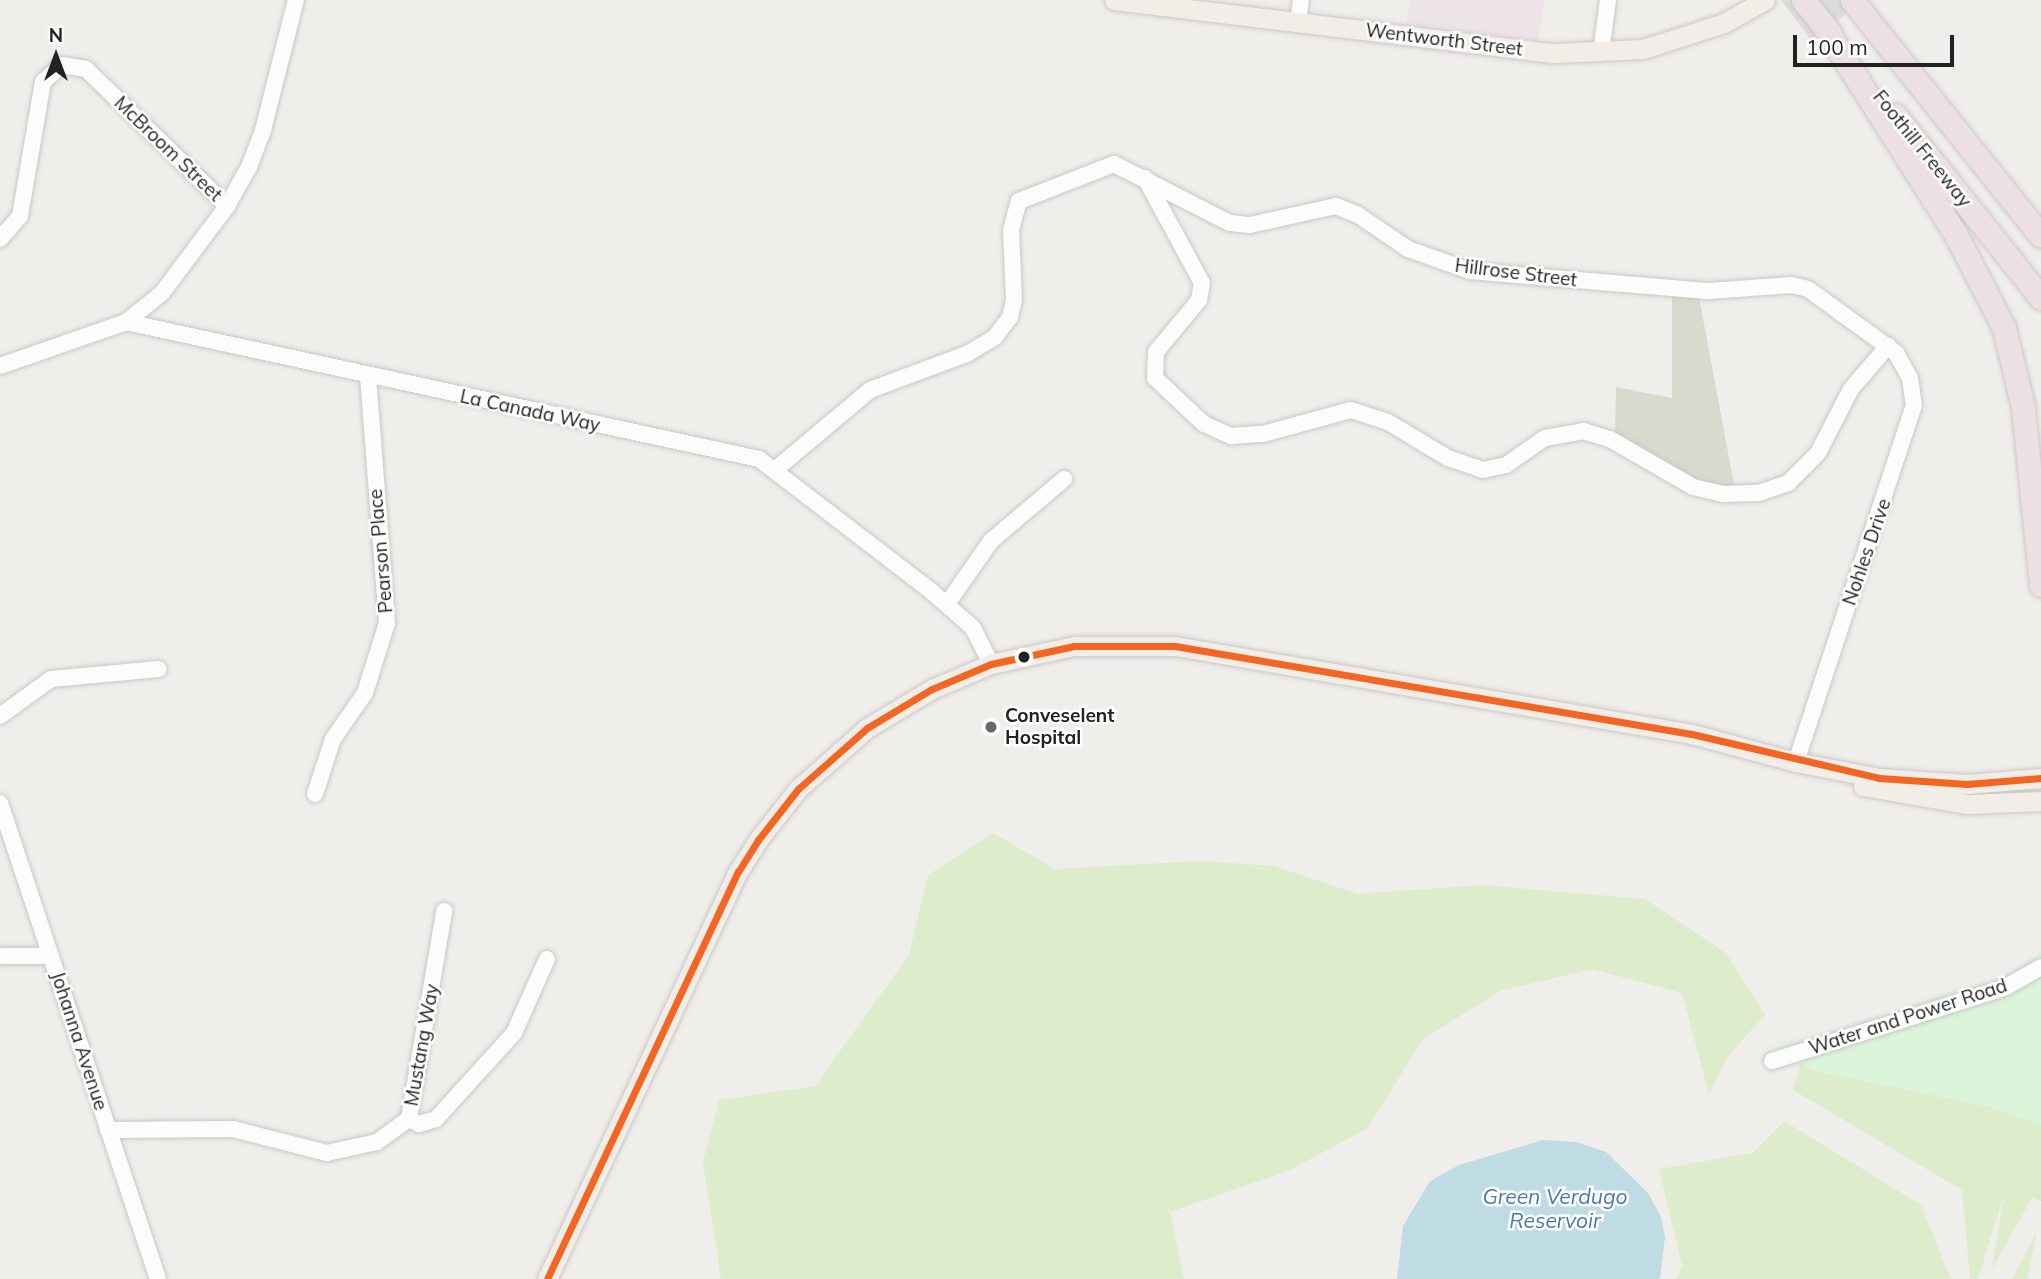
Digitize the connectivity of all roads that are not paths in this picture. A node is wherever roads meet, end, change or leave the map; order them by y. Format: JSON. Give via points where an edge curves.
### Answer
{"nodes":[{"id":1,"x":296,"y":0,"type":"edge"},
{"id":2,"x":1114,"y":0,"type":"edge"},
{"id":3,"x":1301,"y":0,"type":"edge"},
{"id":4,"x":1608,"y":0,"type":"edge"},
{"id":5,"x":1765,"y":0,"type":"edge"},
{"id":6,"x":1803,"y":0,"type":"edge"},
{"id":7,"x":1852,"y":0,"type":"edge"},
{"id":8,"x":1178,"y":4,"type":"edge"},
{"id":9,"x":1821,"y":22,"type":"junction"},
{"id":10,"x":1297,"y":23,"type":"junction"},
{"id":11,"x":1601,"y":52,"type":"junction"},
{"id":12,"x":1922,"y":88,"type":"junction"},
{"id":13,"x":1145,"y":177,"type":"junction"},
{"id":14,"x":227,"y":206,"type":"junction"},
{"id":15,"x":2041,"y":218,"type":"edge"},
{"id":16,"x":2041,"y":236,"type":"edge"},
{"id":17,"x":0,"y":239,"type":"edge"},
{"id":18,"x":2041,"y":299,"type":"edge"},
{"id":19,"x":126,"y":322,"type":"junction"},
{"id":20,"x":1888,"y":346,"type":"junction"},
{"id":21,"x":0,"y":366,"type":"edge"},
{"id":22,"x":368,"y":376,"type":"junction"},
{"id":23,"x":776,"y":469,"type":"junction"},
{"id":24,"x":1064,"y":479,"type":"dead end"},
{"id":25,"x":2041,"y":585,"type":"edge"},
{"id":26,"x":947,"y":604,"type":"junction"},
{"id":27,"x":991,"y":664,"type":"junction"},
{"id":28,"x":159,"y":668,"type":"dead end"},
{"id":29,"x":0,"y":716,"type":"edge"},
{"id":30,"x":1796,"y":762,"type":"junction"},
{"id":31,"x":2041,"y":778,"type":"edge"},
{"id":32,"x":315,"y":794,"type":"dead end"},
{"id":33,"x":2041,"y":801,"type":"edge"},
{"id":34,"x":0,"y":803,"type":"edge"},
{"id":35,"x":444,"y":911,"type":"dead end"},
{"id":36,"x":0,"y":956,"type":"edge"},
{"id":37,"x":50,"y":956,"type":"junction"},
{"id":38,"x":547,"y":959,"type":"dead end"},
{"id":39,"x":2041,"y":967,"type":"edge"},
{"id":40,"x":1772,"y":1061,"type":"dead end"},
{"id":41,"x":409,"y":1119,"type":"junction"},
{"id":42,"x":108,"y":1130,"type":"junction"},
{"id":43,"x":158,"y":1279,"type":"edge"},
{"id":44,"x":547,"y":1279,"type":"edge"}],
"edges":[{"from":1,"to":14,"type":"street","via":[[263,130]]},
{"from":2,"to":8,"type":"main road","name":"Wentworth Street"},
{"from":3,"to":10,"type":"street"},
{"from":4,"to":11,"type":"street"},
{"from":5,"to":11,"type":"main road","name":"Wentworth Street","via":[[1724,23],[1670,41]]},
{"from":6,"to":9,"type":"highway","name":"Foothill Freeway"},
{"from":7,"to":12,"type":"highway","name":"Foothill Freeway"},
{"from":8,"to":10,"type":"main road","name":"Wentworth Street"},
{"from":9,"to":18,"type":"highway","name":"Foothill Freeway"},
{"from":9,"to":25,"type":"highway","via":[[1956,236],[2004,328],[2023,407]]},
{"from":10,"to":11,"type":"main road","name":"Wentworth Street","via":[[1555,53]]},
{"from":12,"to":15,"type":"highway"},
{"from":12,"to":16,"type":"highway","name":"Foothill Freeway"},
{"from":13,"to":20,"type":"street","name":"Hillrose Street","via":[[1230,223],[1250,225],[1336,206],[1358,215],[1408,249],[1470,271],[1710,291],[1791,285],[1808,289]]},
{"from":13,"to":20,"type":"street","via":[[1202,283],[1199,300],[1156,352],[1155,378],[1196,418],[1231,436],[1263,435],[1351,411],[1388,422],[1448,458],[1483,470],[1506,465],[1545,438],[1583,431],[1610,439],[1693,487],[1724,494],[1759,493],[1788,483],[1818,453],[1852,389]]},
{"from":13,"to":23,"type":"street","name":"Hillrose Street","via":[[1114,164],[1019,201],[1011,230],[1014,299],[1010,317],[995,337],[967,355],[870,390]]},
{"from":14,"to":17,"type":"street","name":"McBroom Street","via":[[86,69],[62,65],[43,82],[20,216]]},
{"from":14,"to":19,"type":"street","via":[[162,293]]},
{"from":19,"to":21,"type":"street"},
{"from":19,"to":22,"type":"street","name":"La Canada Way"},
{"from":20,"to":30,"type":"street","name":"Nohles Drive","via":[[1910,378],[1910,424]]},
{"from":22,"to":23,"type":"street","name":"La Canada Way","via":[[741,455]]},
{"from":22,"to":32,"type":"street","name":"Pearson Place","via":[[387,622],[365,693],[333,739]]},
{"from":23,"to":26,"type":"street","name":"La Canada Way"},
{"from":24,"to":26,"type":"street","via":[[991,541]]},
{"from":26,"to":27,"type":"street","name":"La Canada Way","via":[[980,636]]},
{"from":27,"to":30,"type":"main road","via":[[1074,646],[1175,646],[1680,732]]},
{"from":27,"to":44,"type":"main road","via":[[932,689],[867,728],[798,789],[758,840],[738,872]]},
{"from":28,"to":29,"type":"street","via":[[51,680]]},
{"from":30,"to":31,"type":"main road","via":[[1930,783]]},
{"from":30,"to":33,"type":"main road","via":[[1828,776],[1928,800],[1967,804]]},
{"from":34,"to":37,"type":"street","name":"Johanna Avenue"},
{"from":35,"to":41,"type":"street","name":"Mustang Way"},
{"from":36,"to":37,"type":"street"},
{"from":37,"to":42,"type":"street","name":"Johanna Avenue"},
{"from":38,"to":41,"type":"street","via":[[514,1033],[436,1119],[419,1124]]},
{"from":39,"to":40,"type":"street","name":"Water and Power Road","via":[[2006,987]]},
{"from":41,"to":42,"type":"street","name":"Mustang Way","via":[[377,1142],[327,1153],[233,1129]]},
{"from":42,"to":43,"type":"street","name":"Johanna Avenue"}]}
